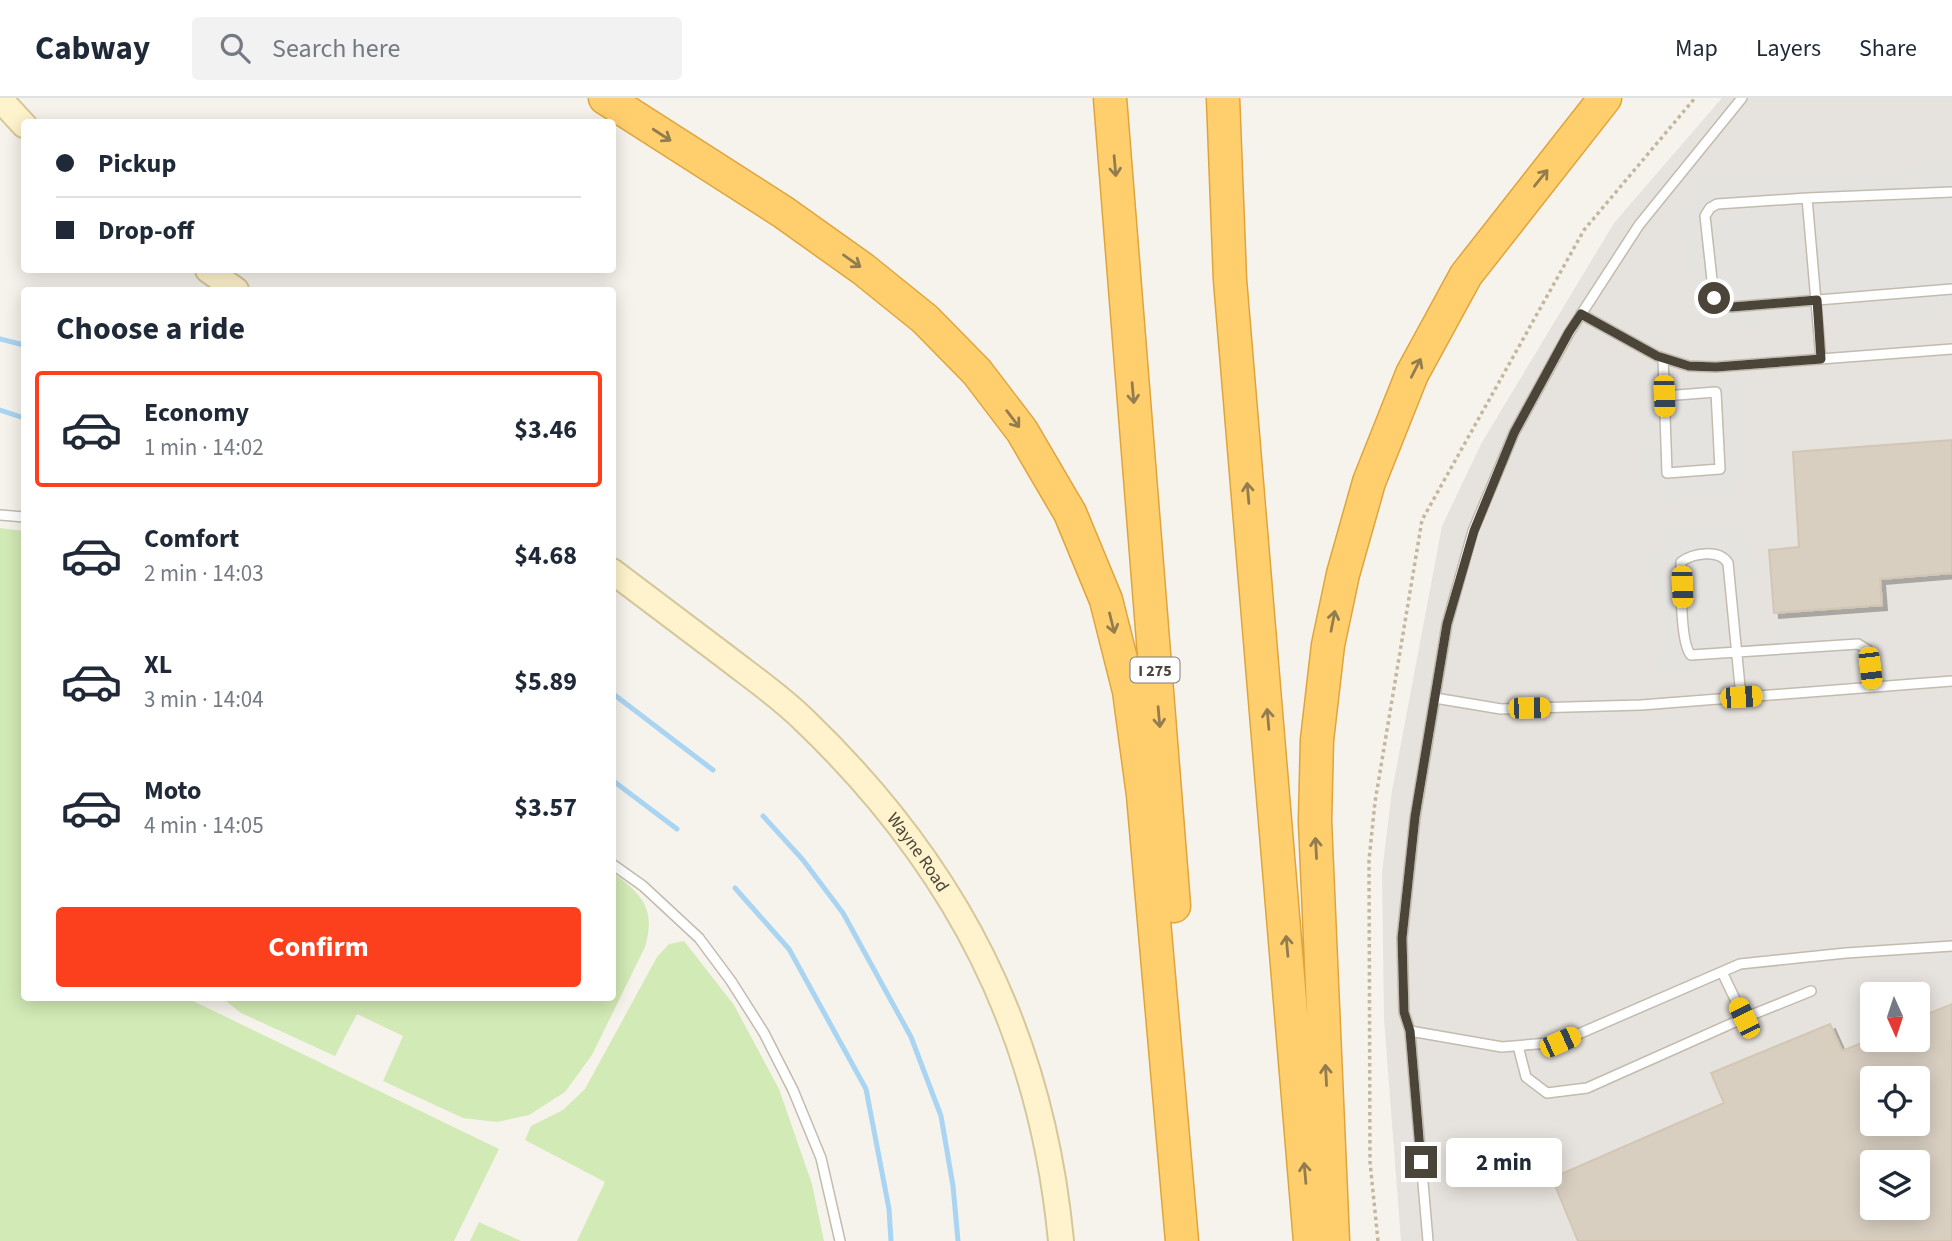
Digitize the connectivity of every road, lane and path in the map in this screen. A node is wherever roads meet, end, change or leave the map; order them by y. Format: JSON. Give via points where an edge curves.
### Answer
{"nodes":[{"id":1,"x":605,"y":98,"type":"edge"},
{"id":2,"x":1110,"y":98,"type":"edge"},
{"id":3,"x":1223,"y":98,"type":"edge"},
{"id":4,"x":1605,"y":98,"type":"edge"},
{"id":5,"x":1742,"y":98,"type":"edge"},
{"id":6,"x":0,"y":99,"type":"edge"},
{"id":7,"x":21,"y":122,"type":"edge"},
{"id":8,"x":1952,"y":192,"type":"edge"},
{"id":9,"x":1807,"y":198,"type":"junction"},
{"id":10,"x":212,"y":273,"type":"edge"},
{"id":11,"x":232,"y":287,"type":"edge"},
{"id":12,"x":1952,"y":289,"type":"edge"},
{"id":13,"x":1817,"y":300,"type":"junction"},
{"id":14,"x":1581,"y":314,"type":"junction"},
{"id":15,"x":1952,"y":349,"type":"edge"},
{"id":16,"x":1662,"y":358,"type":"junction"},
{"id":17,"x":1821,"y":359,"type":"junction"},
{"id":18,"x":1664,"y":396,"type":"junction"},
{"id":19,"x":0,"y":515,"type":"edge"},
{"id":20,"x":21,"y":517,"type":"edge"},
{"id":21,"x":616,"y":574,"type":"edge"},
{"id":22,"x":1736,"y":652,"type":"junction"},
{"id":23,"x":1952,"y":681,"type":"edge"},
{"id":24,"x":1872,"y":687,"type":"junction"},
{"id":25,"x":1741,"y":697,"type":"junction"},
{"id":26,"x":1435,"y":698,"type":"junction"},
{"id":27,"x":616,"y":867,"type":"edge"},
{"id":28,"x":1952,"y":946,"type":"edge"},
{"id":29,"x":1722,"y":972,"type":"junction"},
{"id":30,"x":1811,"y":991,"type":"dead end"},
{"id":31,"x":1744,"y":1018,"type":"junction"},
{"id":32,"x":1410,"y":1031,"type":"junction"},
{"id":33,"x":1518,"y":1046,"type":"junction"},
{"id":34,"x":840,"y":1241,"type":"edge"},
{"id":35,"x":1061,"y":1241,"type":"edge"},
{"id":36,"x":1182,"y":1241,"type":"edge"},
{"id":37,"x":1201,"y":1241,"type":"edge"},
{"id":38,"x":1310,"y":1241,"type":"edge"},
{"id":39,"x":1333,"y":1241,"type":"edge"},
{"id":40,"x":1428,"y":1241,"type":"edge"}],
"edges":[{"from":1,"to":36,"type":"highway","one_way":true,"via":[[783,212],[925,319],[977,372],[1022,431],[1070,513],[1106,600],[1129,691],[1143,795]]},
{"from":2,"to":37,"type":"highway","number":"I 275","one_way":true},
{"from":38,"to":3,"type":"highway","one_way":true,"via":[[1231,294]]},
{"from":39,"to":4,"type":"highway","one_way":true,"via":[[1315,821],[1317,740],[1342,573],[1369,482],[1412,374],[1466,275]]},
{"from":5,"to":14,"type":"lane","via":[[1639,225]]},
{"from":6,"to":7,"type":"main road"},
{"from":8,"to":9,"type":"lane"},
{"from":9,"to":13,"type":"lane"},
{"from":9,"to":13,"type":"lane","via":[[1717,204],[1705,216],[1714,298],[1720,305]]},
{"from":10,"to":11,"type":"main road"},
{"from":12,"to":13,"type":"lane"},
{"from":13,"to":17,"type":"lane"},
{"from":14,"to":16,"type":"lane"},
{"from":14,"to":26,"type":"lane","via":[[1514,433],[1474,531],[1447,624]]},
{"from":15,"to":17,"type":"lane"},
{"from":16,"to":17,"type":"lane","via":[[1716,367]]},
{"from":16,"to":18,"type":"lane"},
{"from":18,"to":18,"type":"lane","via":[[1667,473],[1720,469],[1716,392]]},
{"from":19,"to":20,"type":"lane"},
{"from":21,"to":35,"type":"main road","name":"Wayne Road","via":[[804,720],[859,776],[934,872],[979,949],[1026,1062],[1050,1160]]},
{"from":22,"to":22,"type":"lane","via":[[1687,652],[1681,562],[1688,557],[1725,557]]},
{"from":22,"to":24,"type":"lane","via":[[1858,644],[1868,650]]},
{"from":22,"to":25,"type":"lane"},
{"from":23,"to":24,"type":"lane"},
{"from":24,"to":25,"type":"lane"},
{"from":25,"to":26,"type":"lane","via":[[1501,709]]},
{"from":26,"to":32,"type":"lane","via":[[1415,817],[1402,938],[1404,1012]]},
{"from":27,"to":34,"type":"lane","via":[[699,938],[764,1032],[821,1158]]},
{"from":28,"to":29,"type":"lane","via":[[1740,964]]},
{"from":29,"to":31,"type":"lane"},
{"from":29,"to":33,"type":"lane","via":[[1560,1042]]},
{"from":30,"to":31,"type":"lane"},
{"from":31,"to":33,"type":"lane","via":[[1587,1088],[1547,1093],[1526,1077]]},
{"from":32,"to":33,"type":"lane"},
{"from":32,"to":40,"type":"lane"}]}
